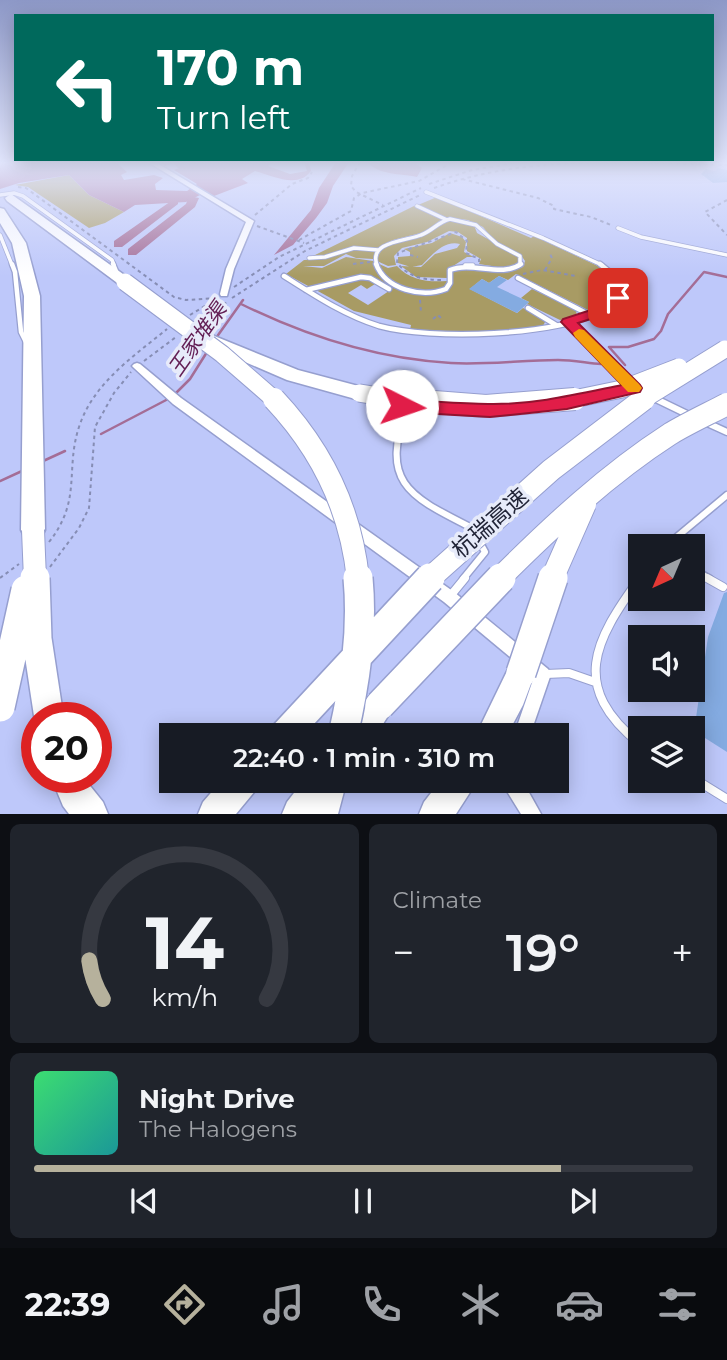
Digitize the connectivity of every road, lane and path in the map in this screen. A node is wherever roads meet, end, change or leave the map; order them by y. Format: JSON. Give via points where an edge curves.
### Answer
{"nodes":[{"id":1,"x":7,"y":200,"type":"edge"},
{"id":2,"x":9,"y":200,"type":"edge"},
{"id":3,"x":42,"y":200,"type":"edge"},
{"id":4,"x":214,"y":200,"type":"edge"},
{"id":5,"x":274,"y":200,"type":"edge"},
{"id":6,"x":354,"y":200,"type":"edge"},
{"id":7,"x":375,"y":200,"type":"edge"},
{"id":8,"x":395,"y":200,"type":"edge"},
{"id":9,"x":410,"y":200,"type":"edge"},
{"id":10,"x":447,"y":200,"type":"edge"},
{"id":11,"x":541,"y":200,"type":"edge"},
{"id":12,"x":727,"y":200,"type":"edge"},
{"id":13,"x":384,"y":205,"type":"junction"},
{"id":14,"x":417,"y":205,"type":"dead end"},
{"id":15,"x":487,"y":215,"type":"junction"},
{"id":16,"x":446,"y":219,"type":"junction"},
{"id":17,"x":495,"y":221,"type":"dead end"},
{"id":18,"x":249,"y":222,"type":"junction"},
{"id":19,"x":618,"y":228,"type":"joint"},
{"id":20,"x":0,"y":235,"type":"edge"},
{"id":21,"x":727,"y":235,"type":"edge"},
{"id":22,"x":298,"y":240,"type":"junction"},
{"id":23,"x":304,"y":244,"type":"junction"},
{"id":24,"x":378,"y":250,"type":"junction"},
{"id":25,"x":549,"y":252,"type":"dead end"},
{"id":26,"x":410,"y":255,"type":"dead end"},
{"id":27,"x":727,"y":255,"type":"edge"},
{"id":28,"x":418,"y":257,"type":"dead end"},
{"id":29,"x":309,"y":258,"type":"dead end"},
{"id":30,"x":375,"y":262,"type":"junction"},
{"id":31,"x":523,"y":263,"type":"junction"},
{"id":32,"x":354,"y":264,"type":"dead end"},
{"id":33,"x":476,"y":265,"type":"junction"},
{"id":34,"x":536,"y":269,"type":"junction"},
{"id":35,"x":544,"y":270,"type":"junction"},
{"id":36,"x":408,"y":274,"type":"junction"},
{"id":37,"x":284,"y":276,"type":"dead end"},
{"id":38,"x":576,"y":276,"type":"dead end"},
{"id":39,"x":518,"y":278,"type":"joint"},
{"id":40,"x":449,"y":279,"type":"junction"},
{"id":41,"x":122,"y":280,"type":"joint"},
{"id":42,"x":399,"y":285,"type":"junction"},
{"id":43,"x":389,"y":289,"type":"dead end"},
{"id":44,"x":306,"y":290,"type":"junction"},
{"id":45,"x":420,"y":292,"type":"junction"},
{"id":46,"x":221,"y":296,"type":"junction"},
{"id":47,"x":225,"y":304,"type":"junction"},
{"id":48,"x":528,"y":308,"type":"dead end"},
{"id":49,"x":421,"y":312,"type":"dead end"},
{"id":50,"x":343,"y":313,"type":"junction"},
{"id":51,"x":358,"y":315,"type":"dead end"},
{"id":52,"x":590,"y":315,"type":"junction"},
{"id":53,"x":442,"y":318,"type":"dead end"},
{"id":54,"x":433,"y":319,"type":"dead end"},
{"id":55,"x":568,"y":322,"type":"junction"},
{"id":56,"x":556,"y":325,"type":"junction"},
{"id":57,"x":189,"y":326,"type":"junction"},
{"id":58,"x":168,"y":328,"type":"dead end"},
{"id":59,"x":726,"y":349,"type":"edge"},
{"id":60,"x":33,"y":360,"type":"junction"},
{"id":61,"x":138,"y":366,"type":"junction"},
{"id":62,"x":635,"y":388,"type":"junction"},
{"id":63,"x":331,"y":392,"type":"dead end"},
{"id":64,"x":727,"y":404,"type":"edge"},
{"id":65,"x":407,"y":407,"type":"junction"},
{"id":66,"x":727,"y":432,"type":"edge"},
{"id":67,"x":727,"y":495,"type":"edge"},
{"id":68,"x":588,"y":498,"type":"junction"},
{"id":69,"x":679,"y":534,"type":"edge"},
{"id":70,"x":37,"y":539,"type":"junction"},
{"id":71,"x":20,"y":563,"type":"dead end"},
{"id":72,"x":49,"y":568,"type":"dead end"},
{"id":73,"x":705,"y":576,"type":"edge"},
{"id":74,"x":0,"y":578,"type":"edge"},
{"id":75,"x":723,"y":587,"type":"dead end"},
{"id":76,"x":628,"y":596,"type":"edge"},
{"id":77,"x":449,"y":597,"type":"junction"},
{"id":78,"x":543,"y":674,"type":"junction"},
{"id":79,"x":595,"y":682,"type":"junction"},
{"id":80,"x":47,"y":702,"type":"edge"},
{"id":81,"x":0,"y":706,"type":"edge"},
{"id":82,"x":295,"y":723,"type":"edge"},
{"id":83,"x":346,"y":723,"type":"edge"},
{"id":84,"x":367,"y":723,"type":"edge"},
{"id":85,"x":498,"y":723,"type":"edge"},
{"id":86,"x":526,"y":723,"type":"edge"},
{"id":87,"x":628,"y":734,"type":"edge"},
{"id":88,"x":705,"y":785,"type":"edge"},
{"id":89,"x":73,"y":793,"type":"edge"},
{"id":90,"x":233,"y":793,"type":"edge"},
{"id":91,"x":314,"y":793,"type":"edge"},
{"id":92,"x":327,"y":793,"type":"edge"},
{"id":93,"x":452,"y":793,"type":"edge"},
{"id":94,"x":518,"y":793,"type":"edge"},
{"id":95,"x":727,"y":799,"type":"edge"},
{"id":96,"x":91,"y":814,"type":"edge"},
{"id":97,"x":215,"y":814,"type":"edge"},
{"id":98,"x":299,"y":814,"type":"edge"},
{"id":99,"x":321,"y":814,"type":"edge"},
{"id":100,"x":436,"y":814,"type":"edge"},
{"id":101,"x":532,"y":814,"type":"edge"}],
"edges":[{"from":1,"to":60,"type":"highway","via":[[27,267]]},
{"from":2,"to":41,"type":"highway"},
{"from":3,"to":46,"type":"path","via":[[174,297]]},
{"from":4,"to":18,"type":"street"},
{"from":5,"to":18,"type":"path"},
{"from":6,"to":22,"type":"path","via":[[351,211]]},
{"from":7,"to":13,"type":"path"},
{"from":8,"to":13,"type":"path"},
{"from":9,"to":47,"type":"path","via":[[305,251]]},
{"from":10,"to":15,"type":"lane"},
{"from":11,"to":19,"type":"path","via":[[560,212]]},
{"from":12,"to":21,"type":"path","via":[[705,214]]},
{"from":13,"to":23,"type":"path"},
{"from":14,"to":16,"type":"lane"},
{"from":15,"to":17,"type":"lane"},
{"from":15,"to":52,"type":"lane","via":[[610,272],[618,285],[618,298]]},
{"from":16,"to":24,"type":"lane","via":[[422,235]]},
{"from":16,"to":31,"type":"lane","via":[[481,227],[495,244],[520,256]]},
{"from":18,"to":22,"type":"path"},
{"from":18,"to":46,"type":"street"},
{"from":19,"to":27,"type":"lane"},
{"from":20,"to":60,"type":"lane","via":[[16,279],[21,332]]},
{"from":22,"to":23,"type":"path"},
{"from":23,"to":46,"type":"path"},
{"from":24,"to":29,"type":"lane","via":[[354,248]]},
{"from":24,"to":30,"type":"lane"},
{"from":25,"to":35,"type":"path","via":[[552,258]]},
{"from":26,"to":28,"type":"path"},
{"from":30,"to":32,"type":"path"},
{"from":30,"to":42,"type":"lane"},
{"from":31,"to":33,"type":"lane","via":[[510,269]]},
{"from":31,"to":34,"type":"path"},
{"from":33,"to":36,"type":"path","via":[[479,259],[466,253],[467,241],[456,232],[445,233],[398,253],[397,263]]},
{"from":33,"to":40,"type":"lane","via":[[453,268]]},
{"from":34,"to":35,"type":"path"},
{"from":34,"to":39,"type":"path"},
{"from":35,"to":38,"type":"path"},
{"from":36,"to":40,"type":"path","via":[[428,280]]},
{"from":36,"to":42,"type":"path"},
{"from":37,"to":44,"type":"lane"},
{"from":39,"to":52,"type":"lane"},
{"from":40,"to":45,"type":"lane","via":[[449,287],[441,292]]},
{"from":41,"to":57,"type":"highway","bridge":true},
{"from":42,"to":45,"type":"lane"},
{"from":43,"to":44,"type":"lane","via":[[361,277]]},
{"from":44,"to":50,"type":"lane"},
{"from":45,"to":49,"type":"path"},
{"from":46,"to":47,"type":"path"},
{"from":46,"to":57,"type":"path"},
{"from":47,"to":57,"type":"path"},
{"from":48,"to":56,"type":"lane"},
{"from":50,"to":51,"type":"lane"},
{"from":50,"to":56,"type":"lane","via":[[415,334],[493,335]]},
{"from":52,"to":55,"type":"lane"},
{"from":53,"to":54,"type":"path"},
{"from":55,"to":56,"type":"lane"},
{"from":55,"to":62,"type":"lane"},
{"from":57,"to":59,"type":"highway","bridge":true,"via":[[312,382],[382,398],[447,405],[520,405],[612,391]]},
{"from":57,"to":61,"type":"path"},
{"from":57,"to":83,"type":"highway","bridge":true,"via":[[275,400],[305,433],[334,480],[352,537],[362,603]]},
{"from":58,"to":70,"type":"path","via":[[118,368],[91,401],[79,427],[70,510],[52,539]]},
{"from":59,"to":82,"type":"highway","name":"杭瑞高速","bridge":true,"via":[[642,400],[551,470],[443,564]]},
{"from":60,"to":70,"type":"highway"},
{"from":61,"to":72,"type":"path","via":[[114,393],[95,427],[89,508]]},
{"from":61,"to":77,"type":"street","via":[[173,397]]},
{"from":62,"to":65,"type":"lane","via":[[567,403],[490,411]]},
{"from":62,"to":66,"type":"lane"},
{"from":63,"to":65,"type":"lane"},
{"from":64,"to":68,"type":"highway","bridge":true,"via":[[668,436]]},
{"from":65,"to":77,"type":"lane","via":[[395,456],[402,482],[428,505],[472,528],[485,552]]},
{"from":67,"to":69,"type":"lane"},
{"from":68,"to":84,"type":"highway","bridge":true,"via":[[471,605]]},
{"from":68,"to":85,"type":"highway","bridge":true,"via":[[557,565],[513,695]]},
{"from":70,"to":80,"type":"highway","bridge":true,"via":[[37,639]]},
{"from":70,"to":81,"type":"highway","bridge":true},
{"from":71,"to":74,"type":"path"},
{"from":73,"to":75,"type":"lane"},
{"from":76,"to":79,"type":"lane","via":[[610,624]]},
{"from":77,"to":78,"type":"street"},
{"from":78,"to":79,"type":"lane","via":[[569,673]]},
{"from":78,"to":86,"type":"street"},
{"from":79,"to":87,"type":"lane"},
{"from":88,"to":95,"type":"lane"},
{"from":89,"to":96,"type":"highway"},
{"from":90,"to":97,"type":"highway"},
{"from":91,"to":98,"type":"highway"},
{"from":92,"to":99,"type":"highway"},
{"from":93,"to":100,"type":"highway"},
{"from":94,"to":101,"type":"street"}]}
